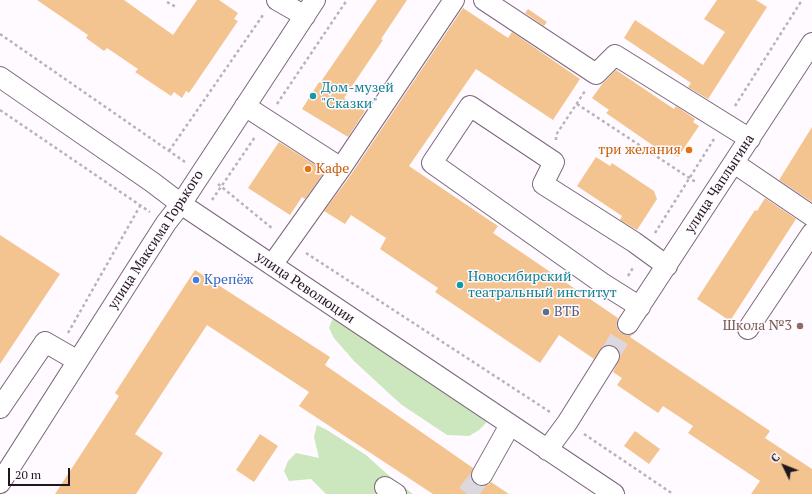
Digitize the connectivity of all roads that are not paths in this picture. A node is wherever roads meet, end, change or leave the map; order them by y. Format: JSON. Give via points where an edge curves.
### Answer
{"nodes":[{"id":1,"x":454,"y":0,"type":"edge"},
{"id":2,"x":484,"y":0,"type":"edge"},
{"id":3,"x":271,"y":7,"type":"edge"},
{"id":4,"x":310,"y":8,"type":"edge"},
{"id":5,"x":812,"y":43,"type":"edge"},
{"id":6,"x":0,"y":77,"type":"edge"},
{"id":7,"x":245,"y":106,"type":"junction"},
{"id":8,"x":750,"y":139,"type":"junction"},
{"id":9,"x":734,"y":163,"type":"junction"},
{"id":10,"x":341,"y":168,"type":"junction"},
{"id":11,"x":181,"y":204,"type":"junction"},
{"id":12,"x":812,"y":216,"type":"edge"},
{"id":13,"x":812,"y":233,"type":"edge"},
{"id":14,"x":272,"y":265,"type":"junction"},
{"id":15,"x":667,"y":266,"type":"junction"},
{"id":16,"x":640,"y":307,"type":"junction"},
{"id":17,"x":628,"y":324,"type":"tunnel mouth"},
{"id":18,"x":748,"y":329,"type":"dead end"},
{"id":19,"x":609,"y":356,"type":"tunnel mouth"},
{"id":20,"x":78,"y":361,"type":"junction"},
{"id":21,"x":0,"y":408,"type":"edge"},
{"id":22,"x":510,"y":425,"type":"junction"},
{"id":23,"x":547,"y":450,"type":"junction"},
{"id":24,"x":2,"y":474,"type":"edge"},
{"id":25,"x":482,"y":475,"type":"tunnel mouth"},
{"id":26,"x":614,"y":494,"type":"edge"}],
"edges":[{"from":1,"to":10,"type":"street"},
{"from":2,"to":8,"type":"street","via":[[596,74],[614,55]]},
{"from":3,"to":4,"type":"street"},
{"from":4,"to":7,"type":"street","name":"улица Максима Горького"},
{"from":5,"to":8,"type":"street","name":"улица Чаплыгина"},
{"from":6,"to":11,"type":"street","name":"улица Революции"},
{"from":7,"to":10,"type":"street"},
{"from":7,"to":11,"type":"street","name":"улица Максима Горького"},
{"from":8,"to":9,"type":"street","name":"улица Чаплыгина"},
{"from":9,"to":12,"type":"street"},
{"from":9,"to":15,"type":"street","name":"улица Чаплыгина"},
{"from":10,"to":14,"type":"street"},
{"from":11,"to":14,"type":"street","name":"улица Революции"},
{"from":11,"to":20,"type":"street","name":"улица Максима Горького","via":[[166,223]]},
{"from":13,"to":18,"type":"street"},
{"from":14,"to":22,"type":"street","name":"улица Революции"},
{"from":15,"to":16,"type":"street","name":"улица Чаплыгина"},
{"from":15,"to":16,"type":"street","via":[[542,184],[554,162],[470,106],[432,163]]},
{"from":16,"to":17,"type":"street","name":"улица Чаплыгина"},
{"from":19,"to":23,"type":"street"},
{"from":20,"to":21,"type":"street","via":[[45,342]]},
{"from":20,"to":24,"type":"street","name":"улица Максима Горького"},
{"from":22,"to":23,"type":"street","name":"улица Революции"},
{"from":22,"to":25,"type":"street"},
{"from":23,"to":26,"type":"street","name":"улица Революции"}]}
